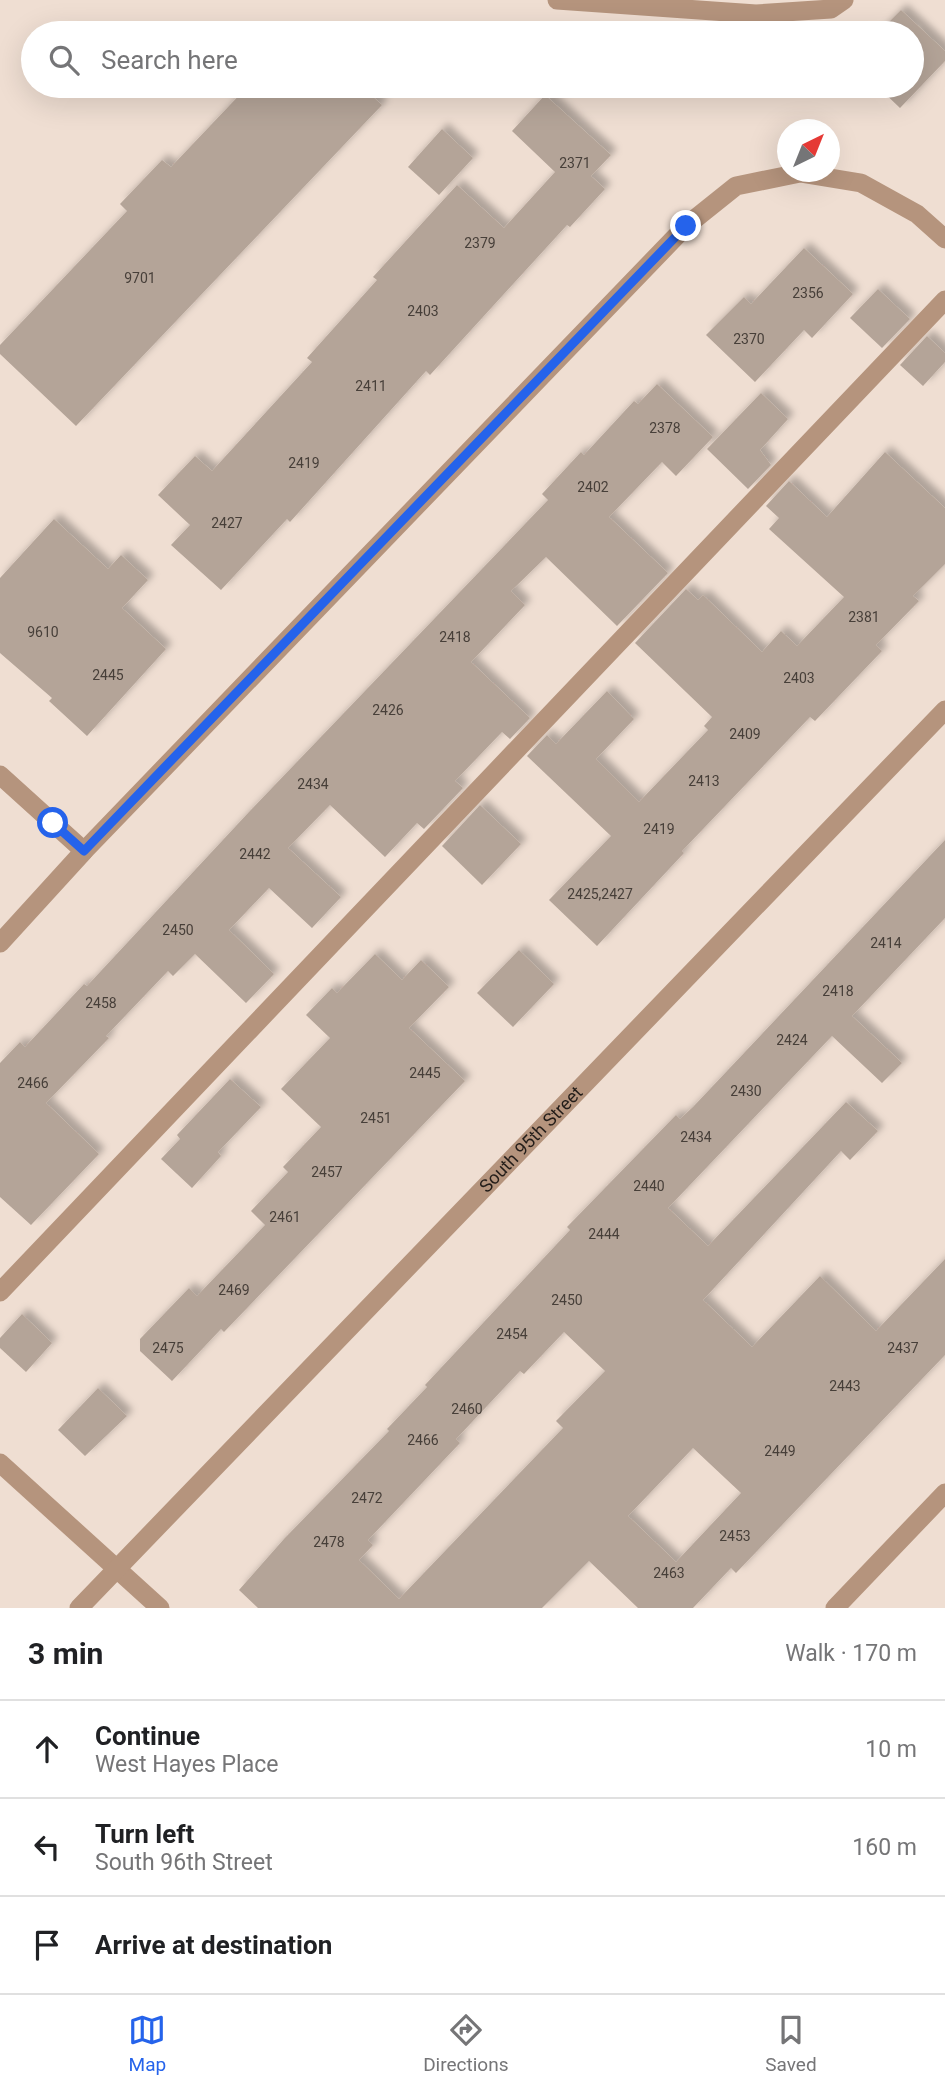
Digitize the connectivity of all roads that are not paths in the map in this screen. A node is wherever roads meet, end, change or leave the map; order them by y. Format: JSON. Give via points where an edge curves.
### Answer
{"nodes":[{"id":1,"x":557,"y":0,"type":"edge"},
{"id":2,"x":844,"y":0,"type":"edge"},
{"id":3,"x":777,"y":178,"type":"edge"},
{"id":4,"x":840,"y":180,"type":"edge"},
{"id":5,"x":945,"y":239,"type":"edge"},
{"id":6,"x":945,"y":300,"type":"edge"},
{"id":7,"x":945,"y":710,"type":"edge"},
{"id":8,"x":0,"y":775,"type":"edge"},
{"id":9,"x":84,"y":851,"type":"junction"},
{"id":10,"x":0,"y":943,"type":"edge"},
{"id":11,"x":0,"y":1292,"type":"edge"},
{"id":12,"x":0,"y":1463,"type":"edge"},
{"id":13,"x":945,"y":1493,"type":"edge"},
{"id":14,"x":119,"y":1571,"type":"junction"},
{"id":15,"x":79,"y":1608,"type":"edge"},
{"id":16,"x":160,"y":1608,"type":"edge"},
{"id":17,"x":835,"y":1608,"type":"edge"}],
"edges":[{"from":1,"to":2,"type":"street","via":[[756,14],[831,9]]},
{"from":3,"to":9,"type":"street","via":[[736,186],[686,226]]},
{"from":4,"to":5,"type":"street","via":[[861,183],[917,214]]},
{"from":6,"to":11,"type":"street"},
{"from":7,"to":14,"type":"street","name":"South 95th Street"},
{"from":8,"to":9,"type":"street"},
{"from":9,"to":10,"type":"street"},
{"from":12,"to":14,"type":"street"},
{"from":13,"to":17,"type":"street"},
{"from":14,"to":15,"type":"street","name":"South 95th Street"},
{"from":14,"to":16,"type":"street"}]}
